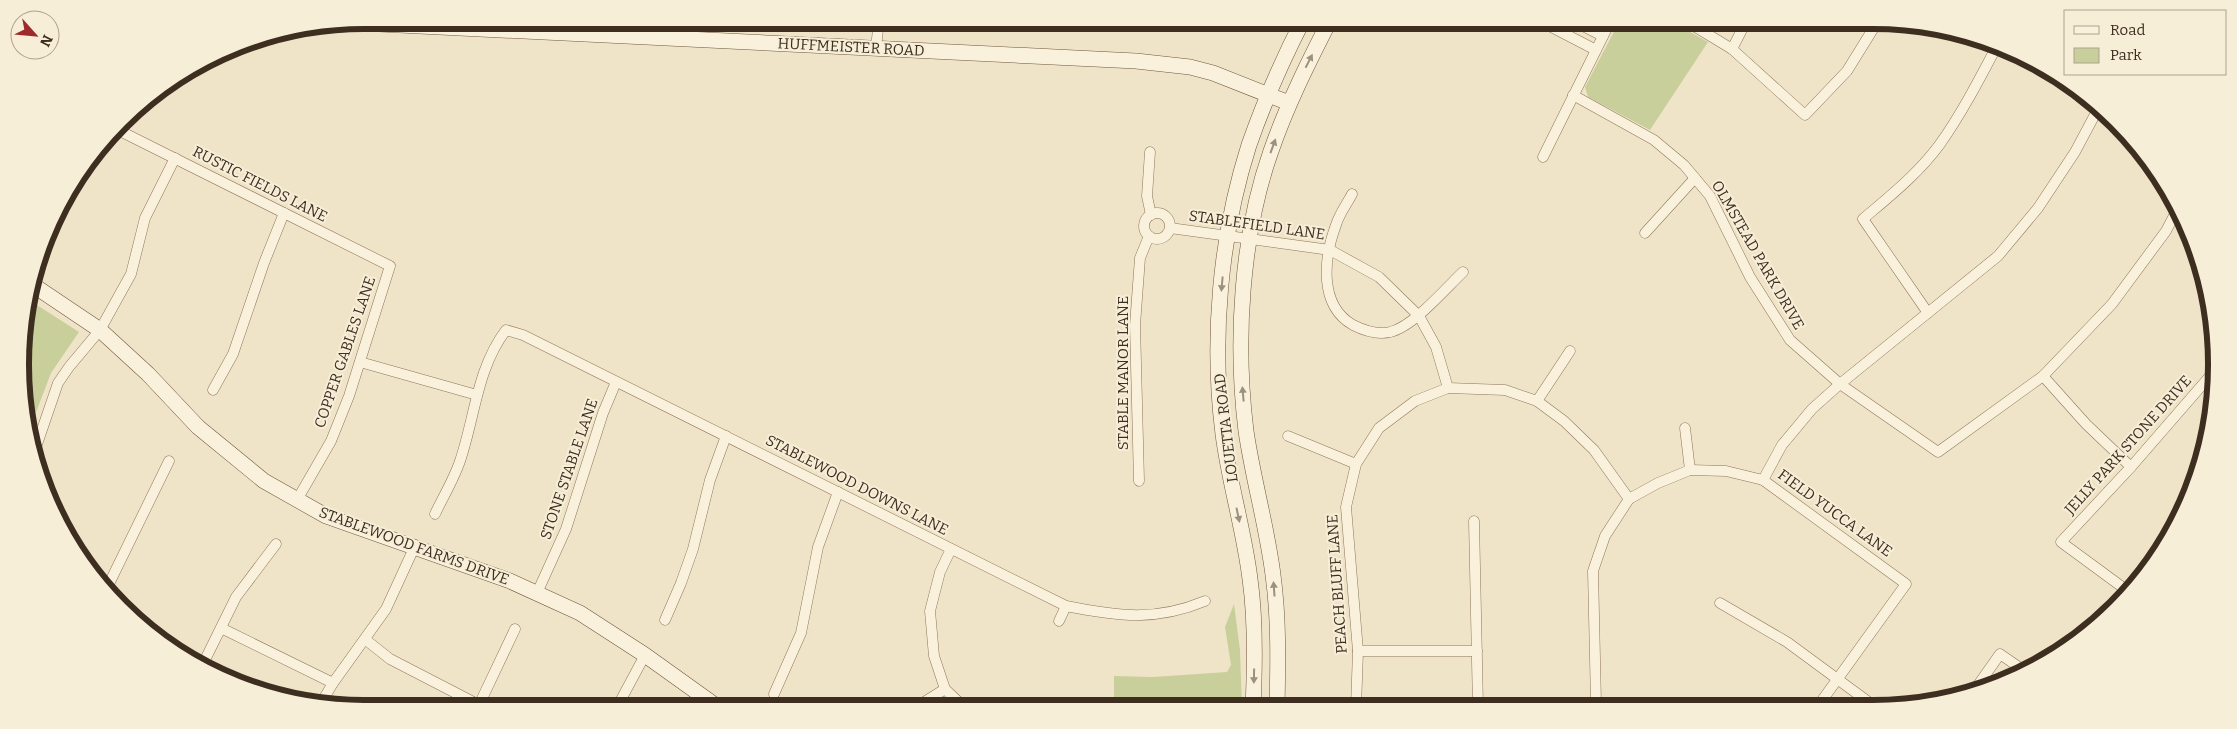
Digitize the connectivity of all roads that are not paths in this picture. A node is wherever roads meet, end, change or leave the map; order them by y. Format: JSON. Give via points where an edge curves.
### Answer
{"nodes":[{"id":1,"x":538,"y":29,"type":"edge"},
{"id":2,"x":877,"y":29,"type":"edge"},
{"id":3,"x":1299,"y":29,"type":"edge"},
{"id":4,"x":1326,"y":29,"type":"edge"},
{"id":5,"x":1555,"y":29,"type":"edge"},
{"id":6,"x":1589,"y":29,"type":"edge"},
{"id":7,"x":1606,"y":29,"type":"edge"},
{"id":8,"x":1699,"y":29,"type":"edge"},
{"id":9,"x":1742,"y":29,"type":"edge"},
{"id":10,"x":1873,"y":29,"type":"edge"},
{"id":11,"x":1603,"y":36,"type":"junction"},
{"id":12,"x":876,"y":48,"type":"junction"},
{"id":13,"x":1732,"y":49,"type":"junction"},
{"id":14,"x":1596,"y":50,"type":"junction"},
{"id":15,"x":1994,"y":52,"type":"edge"},
{"id":16,"x":1268,"y":94,"type":"junction"},
{"id":17,"x":1573,"y":95,"type":"junction"},
{"id":18,"x":1289,"y":103,"type":"junction"},
{"id":19,"x":2096,"y":113,"type":"edge"},
{"id":20,"x":123,"y":131,"type":"edge"},
{"id":21,"x":1150,"y":152,"type":"dead end"},
{"id":22,"x":1543,"y":157,"type":"dead end"},
{"id":23,"x":175,"y":158,"type":"junction"},
{"id":24,"x":1695,"y":178,"type":"junction"},
{"id":25,"x":1352,"y":194,"type":"dead end"},
{"id":26,"x":284,"y":213,"type":"junction"},
{"id":27,"x":1150,"y":215,"type":"junction"},
{"id":28,"x":2174,"y":216,"type":"edge"},
{"id":29,"x":1170,"y":228,"type":"junction"},
{"id":30,"x":1645,"y":233,"type":"dead end"},
{"id":31,"x":1149,"y":236,"type":"junction"},
{"id":32,"x":1228,"y":236,"type":"junction"},
{"id":33,"x":1250,"y":239,"type":"junction"},
{"id":34,"x":1330,"y":250,"type":"junction"},
{"id":35,"x":390,"y":266,"type":"joint"},
{"id":36,"x":1463,"y":272,"type":"dead end"},
{"id":37,"x":38,"y":288,"type":"edge"},
{"id":38,"x":1928,"y":313,"type":"junction"},
{"id":39,"x":1419,"y":316,"type":"junction"},
{"id":40,"x":100,"y":330,"type":"junction"},
{"id":41,"x":1570,"y":350,"type":"dead end"},
{"id":42,"x":360,"y":362,"type":"junction"},
{"id":43,"x":2043,"y":376,"type":"junction"},
{"id":44,"x":2208,"y":378,"type":"edge"},
{"id":45,"x":616,"y":382,"type":"junction"},
{"id":46,"x":1840,"y":384,"type":"junction"},
{"id":47,"x":1448,"y":388,"type":"junction"},
{"id":48,"x":213,"y":390,"type":"dead end"},
{"id":49,"x":477,"y":395,"type":"junction"},
{"id":50,"x":1537,"y":401,"type":"junction"},
{"id":51,"x":1685,"y":428,"type":"dead end"},
{"id":52,"x":1246,"y":431,"type":"junction"},
{"id":53,"x":1223,"y":434,"type":"junction"},
{"id":54,"x":726,"y":436,"type":"junction"},
{"id":55,"x":1288,"y":436,"type":"dead end"},
{"id":56,"x":38,"y":442,"type":"edge"},
{"id":57,"x":169,"y":461,"type":"dead end"},
{"id":58,"x":1356,"y":464,"type":"junction"},
{"id":59,"x":2131,"y":467,"type":"junction"},
{"id":60,"x":1690,"y":470,"type":"junction"},
{"id":61,"x":1763,"y":480,"type":"junction"},
{"id":62,"x":1140,"y":481,"type":"dead end"},
{"id":63,"x":838,"y":492,"type":"junction"},
{"id":64,"x":1630,"y":499,"type":"junction"},
{"id":65,"x":297,"y":500,"type":"junction"},
{"id":66,"x":435,"y":514,"type":"dead end"},
{"id":67,"x":1474,"y":521,"type":"dead end"},
{"id":68,"x":276,"y":544,"type":"dead end"},
{"id":69,"x":414,"y":548,"type":"junction"},
{"id":70,"x":951,"y":549,"type":"junction"},
{"id":71,"x":109,"y":583,"type":"edge"},
{"id":72,"x":2123,"y":588,"type":"edge"},
{"id":73,"x":537,"y":593,"type":"junction"},
{"id":74,"x":1205,"y":601,"type":"dead end"},
{"id":75,"x":1720,"y":603,"type":"dead end"},
{"id":76,"x":1066,"y":606,"type":"junction"},
{"id":77,"x":665,"y":620,"type":"dead end"},
{"id":78,"x":1059,"y":622,"type":"dead end"},
{"id":79,"x":1277,"y":623,"type":"junction"},
{"id":80,"x":1254,"y":624,"type":"junction"},
{"id":81,"x":221,"y":628,"type":"junction"},
{"id":82,"x":515,"y":629,"type":"dead end"},
{"id":83,"x":366,"y":640,"type":"junction"},
{"id":84,"x":1358,"y":651,"type":"junction"},
{"id":85,"x":1476,"y":651,"type":"junction"},
{"id":86,"x":645,"y":655,"type":"junction"},
{"id":87,"x":205,"y":660,"type":"edge"},
{"id":88,"x":2019,"y":667,"type":"edge"},
{"id":89,"x":1838,"y":680,"type":"junction"},
{"id":90,"x":1980,"y":682,"type":"edge"},
{"id":91,"x":333,"y":683,"type":"junction"},
{"id":92,"x":945,"y":690,"type":"junction"},
{"id":93,"x":774,"y":694,"type":"dead end"},
{"id":94,"x":324,"y":697,"type":"edge"},
{"id":95,"x":469,"y":700,"type":"edge"},
{"id":96,"x":481,"y":700,"type":"edge"},
{"id":97,"x":620,"y":700,"type":"edge"},
{"id":98,"x":708,"y":700,"type":"edge"},
{"id":99,"x":928,"y":700,"type":"edge"},
{"id":100,"x":956,"y":700,"type":"edge"},
{"id":101,"x":1253,"y":700,"type":"edge"},
{"id":102,"x":1277,"y":700,"type":"edge"},
{"id":103,"x":1356,"y":700,"type":"edge"},
{"id":104,"x":1478,"y":700,"type":"edge"},
{"id":105,"x":1596,"y":700,"type":"edge"},
{"id":106,"x":1823,"y":700,"type":"edge"},
{"id":107,"x":1866,"y":700,"type":"edge"}],
"edges":[{"from":1,"to":12,"type":"street","name":"HUFFMEISTER ROAD"},
{"from":2,"to":12,"type":"street"},
{"from":3,"to":16,"type":"street"},
{"from":18,"to":4,"type":"street","one_way":true},
{"from":5,"to":14,"type":"street"},
{"from":6,"to":11,"type":"street"},
{"from":7,"to":11,"type":"street"},
{"from":8,"to":13,"type":"street"},
{"from":9,"to":13,"type":"street"},
{"from":10,"to":13,"type":"street","via":[[1847,71],[1805,115]]},
{"from":11,"to":14,"type":"street"},
{"from":12,"to":16,"type":"street","name":"HUFFMEISTER ROAD","via":[[1170,64],[1213,73]]},
{"from":14,"to":17,"type":"street"},
{"from":15,"to":38,"type":"street","via":[[1971,96],[1939,145],[1900,188],[1863,219]]},
{"from":16,"to":18,"type":"street","name":"HUFFMEISTER ROAD"},
{"from":16,"to":32,"type":"street","name":"LOUETTA ROAD","via":[[1249,146]]},
{"from":17,"to":22,"type":"street"},
{"from":17,"to":24,"type":"street","name":"OLMSTEAD PARK DRIVE","via":[[1654,140]]},
{"from":33,"to":18,"type":"street","name":"LOUETTA ROAD","one_way":true,"via":[[1271,153]]},
{"from":19,"to":38,"type":"street","via":[[2038,208],[1998,256]]},
{"from":20,"to":23,"type":"street","name":"RUSTIC FIELDS LANE"},
{"from":21,"to":27,"type":"street","via":[[1147,196]]},
{"from":23,"to":26,"type":"street","name":"RUSTIC FIELDS LANE"},
{"from":23,"to":40,"type":"street","via":[[145,218],[131,274]]},
{"from":24,"to":30,"type":"street"},
{"from":24,"to":46,"type":"street","name":"OLMSTEAD PARK DRIVE","via":[[1710,196],[1750,277],[1790,340]]},
{"from":25,"to":34,"type":"street","via":[[1336,224]]},
{"from":26,"to":35,"type":"street","name":"RUSTIC FIELDS LANE"},
{"from":26,"to":48,"type":"street","via":[[233,354]]},
{"from":27,"to":29,"type":"street","via":[[1163,215]]},
{"from":27,"to":31,"type":"street","via":[[1144,225]]},
{"from":28,"to":43,"type":"street","via":[[2112,304]]},
{"from":29,"to":31,"type":"street","via":[[1161,239]]},
{"from":29,"to":32,"type":"street","name":"STABLEFIELD LANE"},
{"from":31,"to":62,"type":"street","name":"STABLE MANOR LANE","via":[[1140,258],[1135,325]]},
{"from":32,"to":33,"type":"street","name":"STABLEFIELD LANE"},
{"from":32,"to":53,"type":"street","name":"LOUETTA ROAD","one_way":true,"via":[[1219,330],[1218,381]]},
{"from":33,"to":34,"type":"street","name":"STABLEFIELD LANE"},
{"from":52,"to":33,"type":"street","name":"LOUETTA ROAD","one_way":true,"via":[[1241,330]]},
{"from":34,"to":39,"type":"street","name":"STABLEFIELD LANE","via":[[1379,277]]},
{"from":34,"to":39,"type":"street","via":[[1326,270],[1329,298],[1343,319],[1364,331],[1390,332]]},
{"from":35,"to":42,"type":"street","name":"COPPER GABLES LANE"},
{"from":36,"to":39,"type":"street"},
{"from":37,"to":40,"type":"street","name":"STABLEWOOD FARMS DRIVE"},
{"from":38,"to":46,"type":"street"},
{"from":39,"to":47,"type":"street","name":"STABLEFIELD LANE","via":[[1436,346]]},
{"from":40,"to":56,"type":"street","via":[[58,384]]},
{"from":40,"to":65,"type":"street","name":"STABLEWOOD FARMS DRIVE","via":[[198,427],[264,481]]},
{"from":41,"to":50,"type":"street"},
{"from":42,"to":49,"type":"street"},
{"from":42,"to":65,"type":"street","name":"COPPER GABLES LANE","via":[[331,440]]},
{"from":43,"to":46,"type":"street","name":"OLMSTEAD PARK DRIVE","via":[[1938,452]]},
{"from":43,"to":59,"type":"street"},
{"from":44,"to":59,"type":"street","name":"JELLY PARK STONE DRIVE"},
{"from":45,"to":49,"type":"street","name":"STABLEWOOD DOWNS LANE","via":[[524,335],[506,330],[494,346]]},
{"from":45,"to":54,"type":"street","name":"STABLEWOOD DOWNS LANE"},
{"from":45,"to":73,"type":"street","name":"STONE STABLE LANE","via":[[566,529]]},
{"from":46,"to":61,"type":"street","via":[[1812,409],[1782,445]]},
{"from":47,"to":50,"type":"street","via":[[1505,390]]},
{"from":47,"to":58,"type":"street","name":"PEACH BLUFF LANE","via":[[1414,401],[1378,428]]},
{"from":49,"to":66,"type":"street","via":[[460,462]]},
{"from":50,"to":64,"type":"street","via":[[1594,450]]},
{"from":51,"to":60,"type":"street"},
{"from":52,"to":53,"type":"street"},
{"from":79,"to":52,"type":"street","name":"LOUETTA ROAD","one_way":true,"via":[[1274,577]]},
{"from":53,"to":80,"type":"street","name":"LOUETTA ROAD","one_way":true,"via":[[1250,580]]},
{"from":54,"to":63,"type":"street","name":"STABLEWOOD DOWNS LANE"},
{"from":54,"to":77,"type":"street","via":[[710,480],[684,575]]},
{"from":55,"to":58,"type":"street"},
{"from":57,"to":71,"type":"street"},
{"from":58,"to":84,"type":"street","name":"PEACH BLUFF LANE","via":[[1346,507]]},
{"from":59,"to":72,"type":"street","name":"JELLY PARK STONE DRIVE","via":[[2061,542]]},
{"from":60,"to":61,"type":"street","name":"FIELD YUCCA LANE","via":[[1726,471]]},
{"from":60,"to":64,"type":"street","name":"FIELD YUCCA LANE"},
{"from":61,"to":89,"type":"street","name":"FIELD YUCCA LANE","via":[[1906,584]]},
{"from":63,"to":70,"type":"street","name":"STABLEWOOD DOWNS LANE"},
{"from":63,"to":93,"type":"street","via":[[818,547],[801,633]]},
{"from":64,"to":105,"type":"street","via":[[1605,536],[1593,571]]},
{"from":65,"to":69,"type":"street","name":"STABLEWOOD FARMS DRIVE","via":[[326,516]]},
{"from":67,"to":85,"type":"street"},
{"from":68,"to":81,"type":"street","via":[[236,597]]},
{"from":69,"to":73,"type":"street","name":"STABLEWOOD FARMS DRIVE"},
{"from":69,"to":83,"type":"street","via":[[386,609]]},
{"from":70,"to":76,"type":"street","name":"STABLEWOOD DOWNS LANE"},
{"from":70,"to":92,"type":"street","via":[[940,572],[930,610],[934,656]]},
{"from":73,"to":86,"type":"street","name":"STABLEWOOD FARMS DRIVE","via":[[580,613]]},
{"from":74,"to":76,"type":"street","name":"STABLEWOOD DOWNS LANE","via":[[1148,616],[1118,616]]},
{"from":75,"to":89,"type":"street","via":[[1787,642]]},
{"from":76,"to":78,"type":"street"},
{"from":79,"to":80,"type":"street"},
{"from":79,"to":102,"type":"street","name":"LOUETTA ROAD"},
{"from":80,"to":101,"type":"street","name":"LOUETTA ROAD","one_way":true},
{"from":81,"to":87,"type":"street"},
{"from":81,"to":91,"type":"street"},
{"from":82,"to":96,"type":"street"},
{"from":83,"to":91,"type":"street"},
{"from":83,"to":95,"type":"street","via":[[390,659]]},
{"from":84,"to":85,"type":"street"},
{"from":84,"to":103,"type":"street","name":"PEACH BLUFF LANE"},
{"from":85,"to":104,"type":"street"},
{"from":86,"to":97,"type":"street"},
{"from":86,"to":98,"type":"street","name":"STABLEWOOD FARMS DRIVE"},
{"from":88,"to":90,"type":"street","via":[[2000,654]]},
{"from":89,"to":106,"type":"street"},
{"from":89,"to":107,"type":"street"},
{"from":91,"to":94,"type":"street"},
{"from":92,"to":99,"type":"street"},
{"from":92,"to":100,"type":"street"}]}
